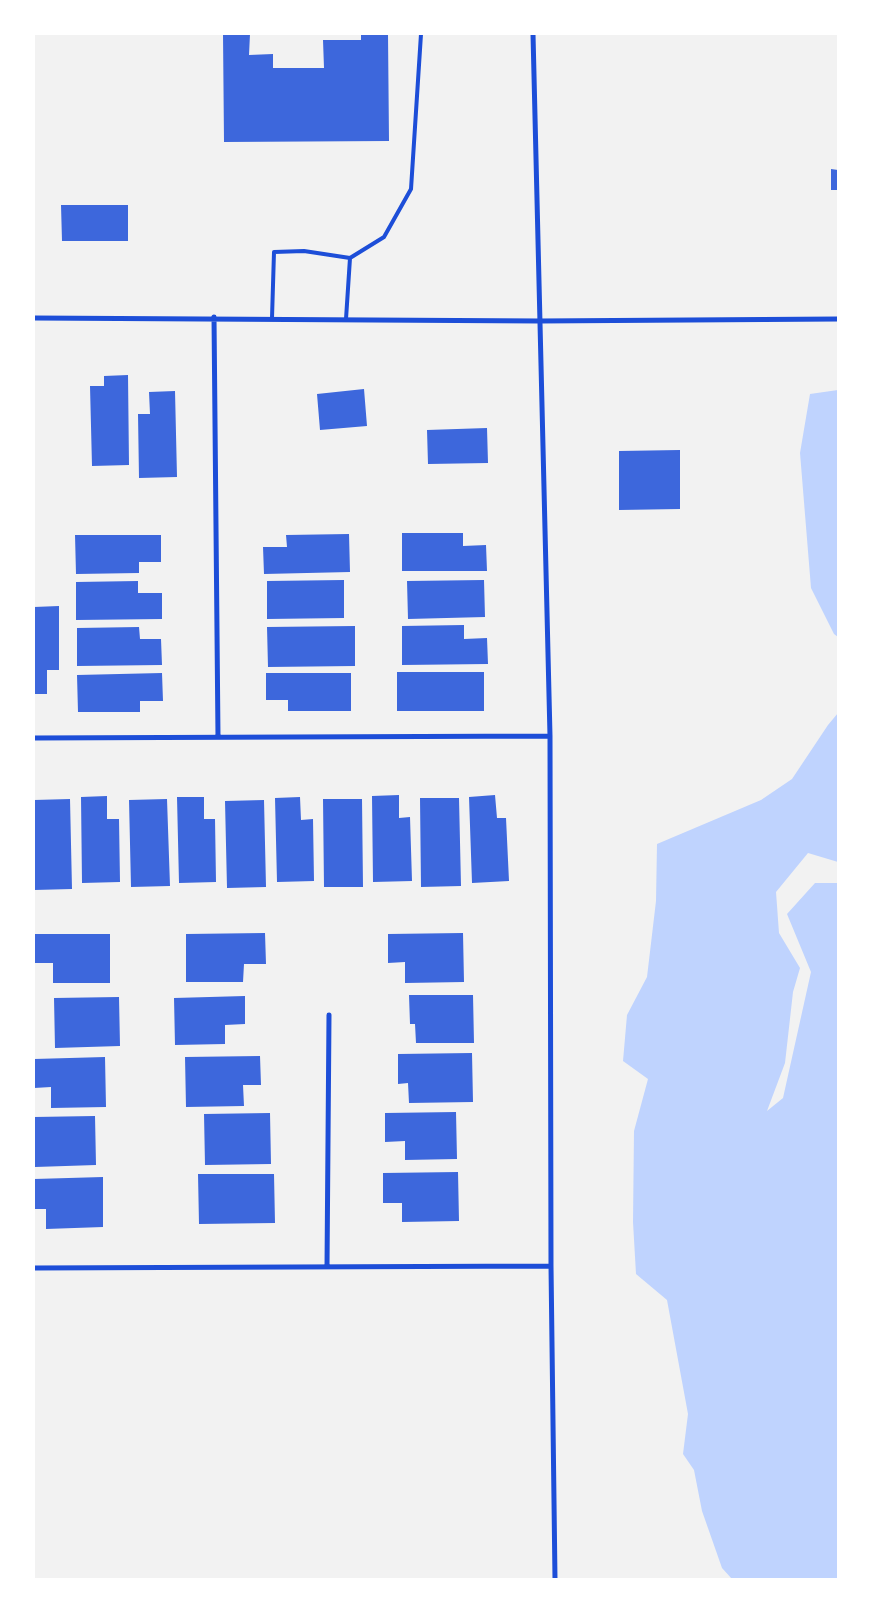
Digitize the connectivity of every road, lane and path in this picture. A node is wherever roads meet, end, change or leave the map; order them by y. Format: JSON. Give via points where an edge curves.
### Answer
{"nodes":[{"id":1,"x":421,"y":34,"type":"edge"},
{"id":2,"x":533,"y":34,"type":"edge"},
{"id":3,"x":350,"y":258,"type":"junction"},
{"id":4,"x":34,"y":318,"type":"edge"},
{"id":5,"x":214,"y":318,"type":"junction"},
{"id":6,"x":272,"y":318,"type":"junction"},
{"id":7,"x":346,"y":319,"type":"junction"},
{"id":8,"x":838,"y":319,"type":"edge"},
{"id":9,"x":540,"y":321,"type":"junction"},
{"id":10,"x":550,"y":736,"type":"junction"},
{"id":11,"x":34,"y":738,"type":"edge"},
{"id":12,"x":218,"y":738,"type":"junction"},
{"id":13,"x":329,"y":1015,"type":"dead end"},
{"id":14,"x":551,"y":1266,"type":"junction"},
{"id":15,"x":327,"y":1267,"type":"junction"},
{"id":16,"x":34,"y":1268,"type":"edge"},
{"id":17,"x":555,"y":1579,"type":"edge"}],
"edges":[{"from":1,"to":3,"type":"lane","via":[[411,189],[384,237]]},
{"from":2,"to":9,"type":"street"},
{"from":3,"to":6,"type":"lane","via":[[304,251],[274,252]]},
{"from":3,"to":7,"type":"lane"},
{"from":4,"to":5,"type":"street"},
{"from":5,"to":6,"type":"street"},
{"from":5,"to":12,"type":"street"},
{"from":6,"to":7,"type":"street"},
{"from":7,"to":9,"type":"street"},
{"from":8,"to":9,"type":"street"},
{"from":9,"to":10,"type":"street"},
{"from":10,"to":12,"type":"street"},
{"from":10,"to":14,"type":"street"},
{"from":11,"to":12,"type":"street"},
{"from":13,"to":15,"type":"street"},
{"from":14,"to":15,"type":"street"},
{"from":14,"to":17,"type":"street"},
{"from":15,"to":16,"type":"street"}]}
